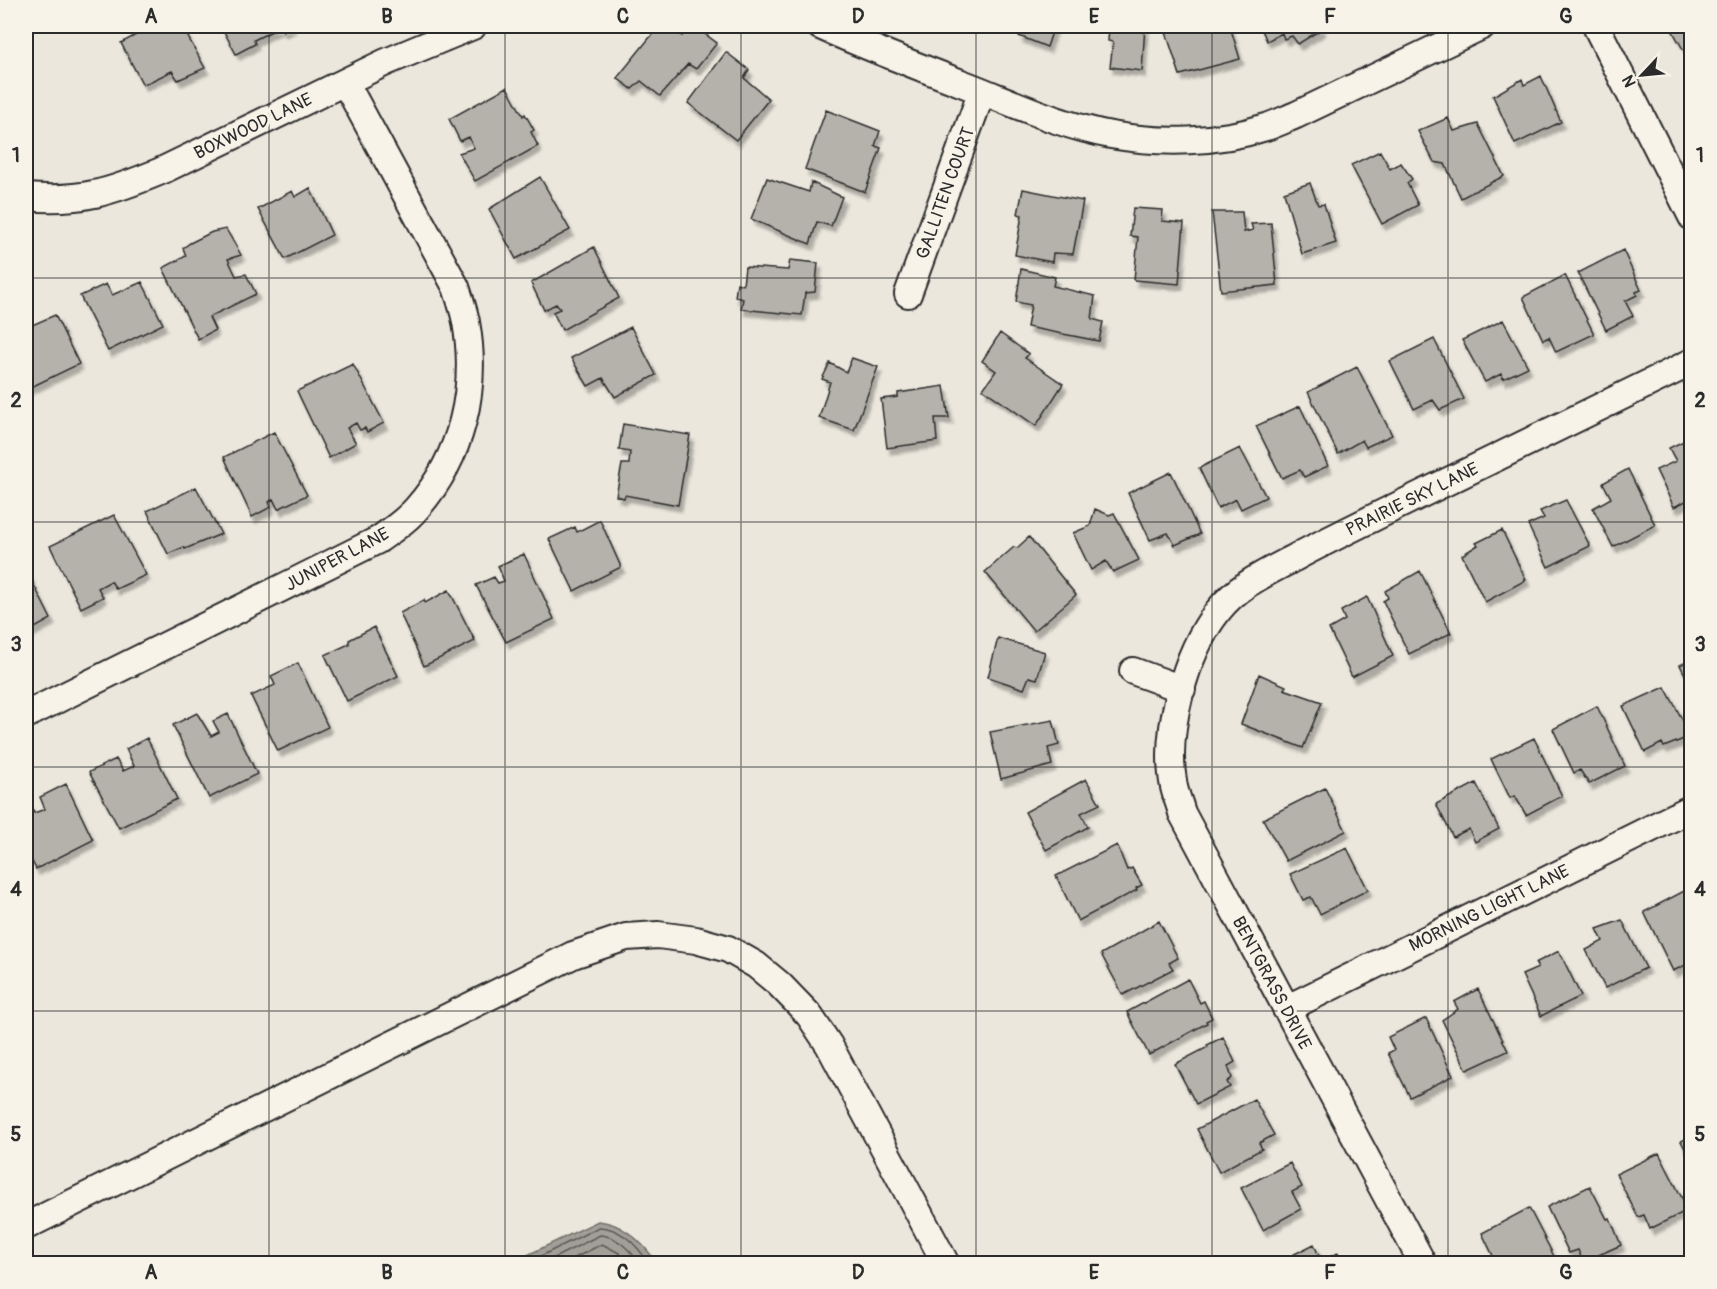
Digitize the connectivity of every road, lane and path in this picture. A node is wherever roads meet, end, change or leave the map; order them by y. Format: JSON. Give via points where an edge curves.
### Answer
{"nodes":[{"id":1,"x":473,"y":26,"type":"edge"},
{"id":2,"x":820,"y":26,"type":"edge"},
{"id":3,"x":1482,"y":26,"type":"edge"},
{"id":4,"x":1596,"y":26,"type":"edge"},
{"id":5,"x":345,"y":82,"type":"junction"},
{"id":6,"x":982,"y":92,"type":"junction"},
{"id":7,"x":26,"y":197,"type":"edge"},
{"id":8,"x":1692,"y":217,"type":"edge"},
{"id":9,"x":908,"y":294,"type":"dead end"},
{"id":10,"x":1692,"y":362,"type":"edge"},
{"id":11,"x":1133,"y":671,"type":"dead end"},
{"id":12,"x":1182,"y":689,"type":"junction"},
{"id":13,"x":26,"y":715,"type":"edge"},
{"id":14,"x":1692,"y":808,"type":"edge"},
{"id":15,"x":1286,"y":1009,"type":"junction"},
{"id":16,"x":28,"y":1220,"type":"edge"},
{"id":17,"x":946,"y":1263,"type":"edge"},
{"id":18,"x":1423,"y":1263,"type":"edge"}],
"edges":[{"from":1,"to":5,"type":"street","name":"BOXWOOD LANE"},
{"from":2,"to":6,"type":"street"},
{"from":3,"to":6,"type":"street","via":[[1296,116],[1236,135],[1168,140],[1110,135]]},
{"from":4,"to":8,"type":"street"},
{"from":5,"to":7,"type":"street","name":"BOXWOOD LANE","via":[[124,186],[71,198]]},
{"from":5,"to":13,"type":"street","name":"JUNIPER LANE","via":[[456,287],[466,321],[470,355],[468,392],[463,424],[451,458],[417,508],[378,540]]},
{"from":6,"to":9,"type":"street","name":"GALLITEN COURT"},
{"from":10,"to":12,"type":"street","name":"PRAIRIE SKY LANE","via":[[1329,540],[1240,588],[1218,611],[1200,641]]},
{"from":11,"to":12,"type":"street"},
{"from":12,"to":15,"type":"street","name":"BENTGRASS DRIVE","via":[[1173,731],[1174,787],[1194,837]]},
{"from":14,"to":15,"type":"street","name":"MORNING LIGHT LANE"},
{"from":15,"to":18,"type":"street","name":"BENTGRASS DRIVE"},
{"from":16,"to":17,"type":"street","via":[[573,955],[626,938],[658,935],[728,949],[764,971],[809,1015],[829,1045]]}]}
